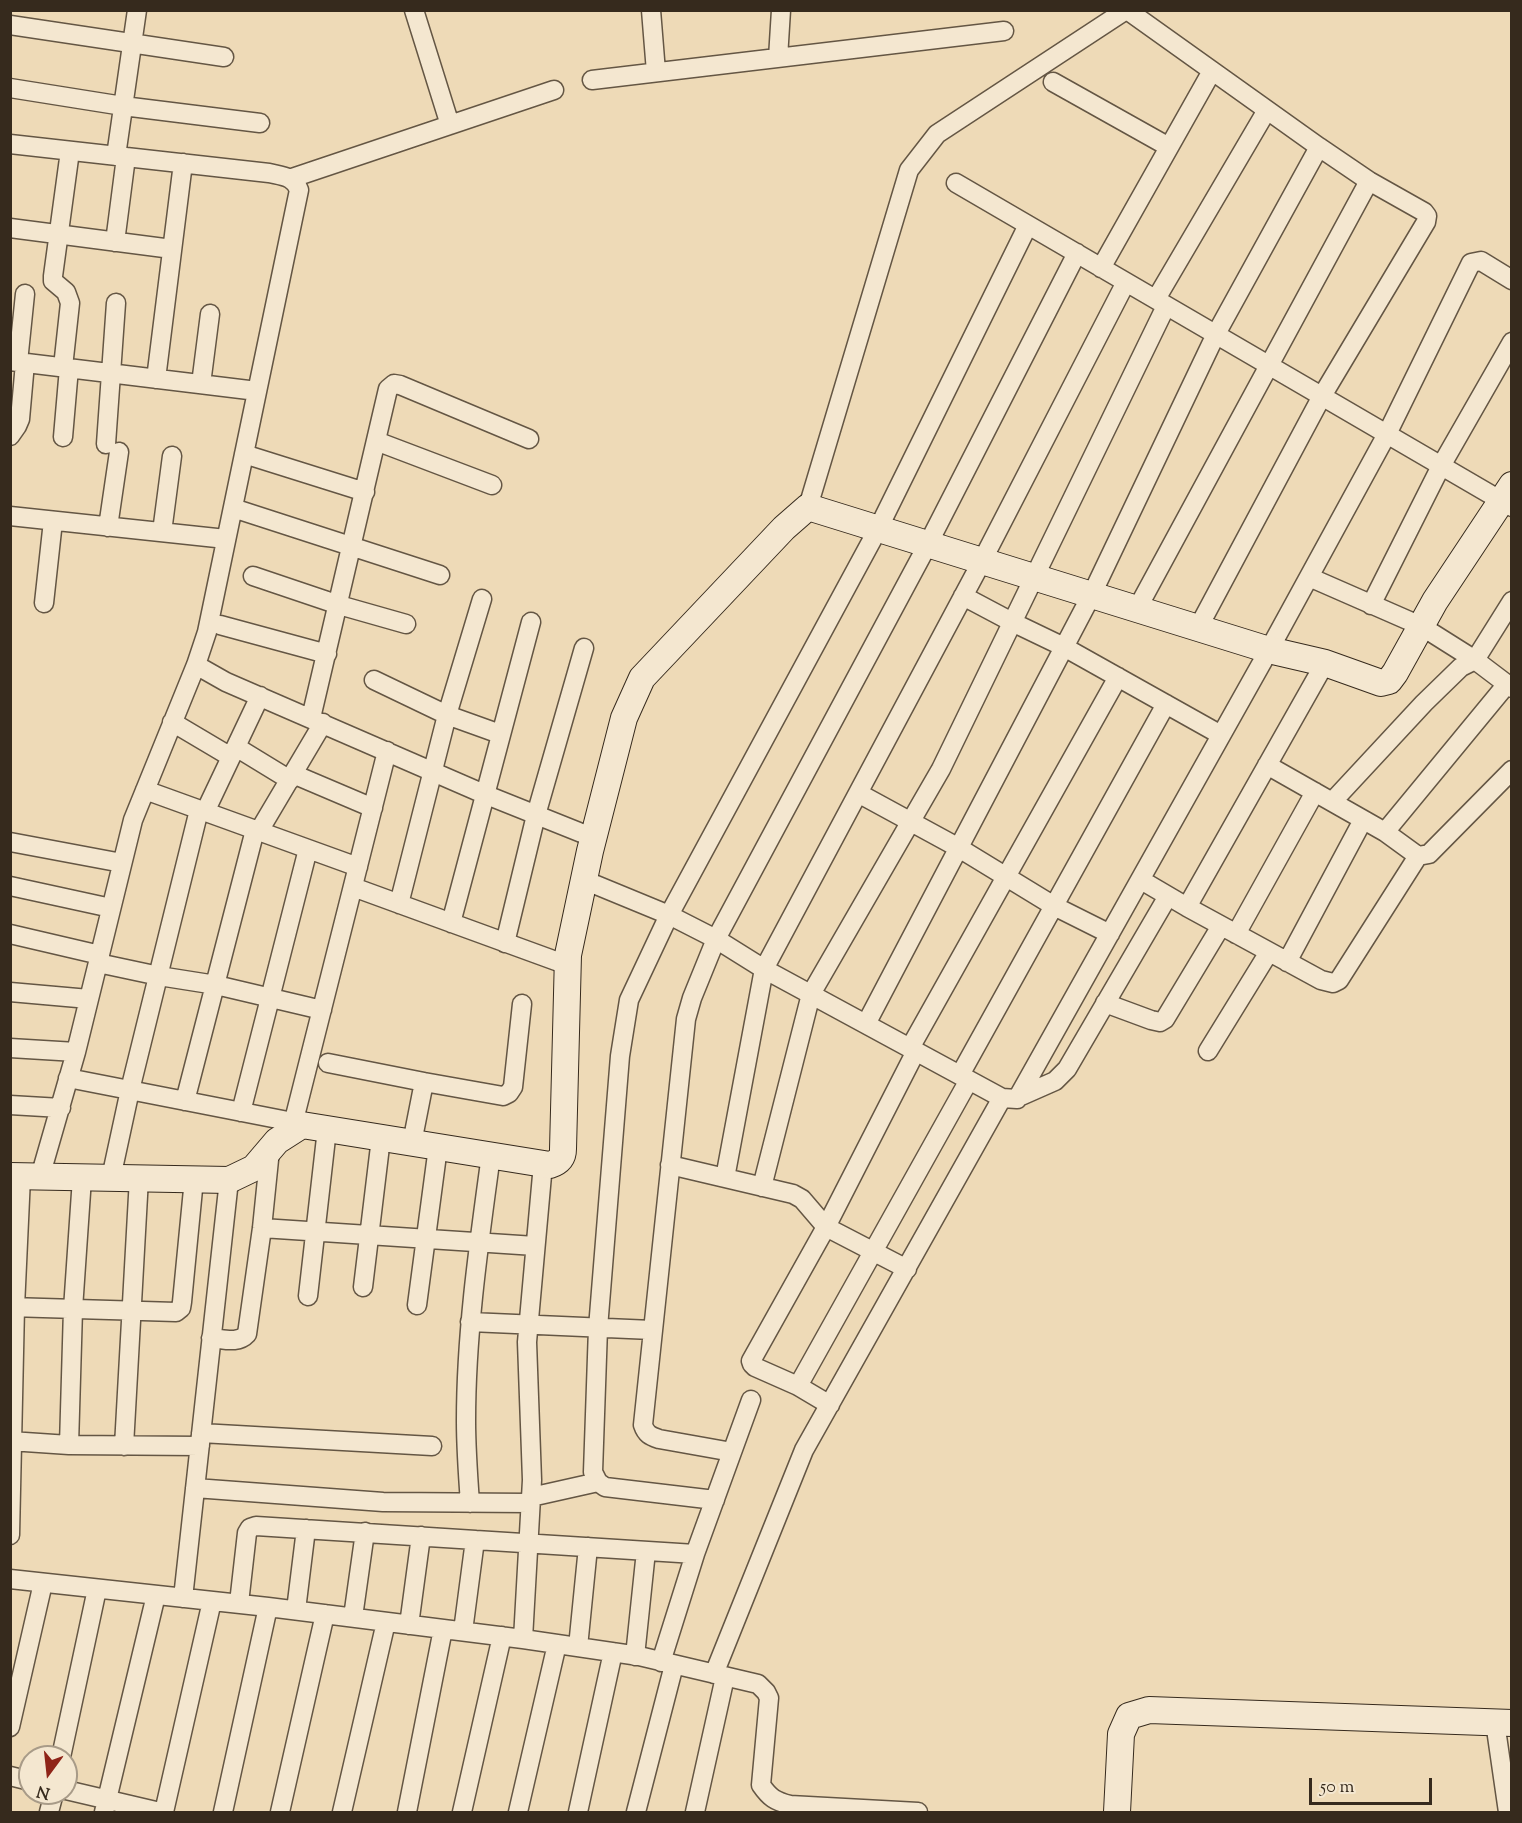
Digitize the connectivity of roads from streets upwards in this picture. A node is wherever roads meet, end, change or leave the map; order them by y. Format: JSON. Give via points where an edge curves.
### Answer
{"nodes":[{"id":1,"x":137,"y":10,"type":"edge"},
{"id":2,"x":414,"y":10,"type":"edge"},
{"id":3,"x":651,"y":10,"type":"edge"},
{"id":4,"x":781,"y":10,"type":"edge"},
{"id":5,"x":1126,"y":10,"type":"edge"},
{"id":6,"x":10,"y":25,"type":"edge"},
{"id":7,"x":1004,"y":31,"type":"dead end"},
{"id":8,"x":133,"y":43,"type":"junction"},
{"id":9,"x":224,"y":57,"type":"dead end"},
{"id":10,"x":778,"y":58,"type":"junction"},
{"id":11,"x":1212,"y":71,"type":"junction"},
{"id":12,"x":656,"y":72,"type":"junction"},
{"id":13,"x":592,"y":80,"type":"dead end"},
{"id":14,"x":1053,"y":82,"type":"dead end"},
{"id":15,"x":10,"y":88,"type":"edge"},
{"id":16,"x":554,"y":90,"type":"dead end"},
{"id":17,"x":123,"y":106,"type":"junction"},
{"id":18,"x":1267,"y":110,"type":"junction"},
{"id":19,"x":260,"y":123,"type":"dead end"},
{"id":20,"x":450,"y":125,"type":"junction"},
{"id":21,"x":10,"y":144,"type":"edge"},
{"id":22,"x":1169,"y":147,"type":"junction"},
{"id":23,"x":1319,"y":147,"type":"junction"},
{"id":24,"x":70,"y":151,"type":"junction"},
{"id":25,"x":121,"y":157,"type":"junction"},
{"id":26,"x":183,"y":163,"type":"junction"},
{"id":27,"x":292,"y":178,"type":"junction"},
{"id":28,"x":1369,"y":181,"type":"junction"},
{"id":29,"x":956,"y":183,"type":"dead end"},
{"id":30,"x":1028,"y":225,"type":"junction"},
{"id":31,"x":10,"y":228,"type":"edge"},
{"id":32,"x":58,"y":234,"type":"junction"},
{"id":33,"x":115,"y":242,"type":"junction"},
{"id":34,"x":172,"y":249,"type":"junction"},
{"id":35,"x":1077,"y":254,"type":"junction"},
{"id":36,"x":1101,"y":268,"type":"junction"},
{"id":37,"x":1512,"y":280,"type":"edge"},
{"id":38,"x":1126,"y":282,"type":"junction"},
{"id":39,"x":24,"y":294,"type":"dead end"},
{"id":40,"x":117,"y":303,"type":"dead end"},
{"id":41,"x":1161,"y":303,"type":"junction"},
{"id":42,"x":210,"y":314,"type":"dead end"},
{"id":43,"x":1216,"y":334,"type":"junction"},
{"id":44,"x":1512,"y":342,"type":"edge"},
{"id":45,"x":18,"y":362,"type":"edge"},
{"id":46,"x":1268,"y":365,"type":"junction"},
{"id":47,"x":66,"y":368,"type":"junction"},
{"id":48,"x":112,"y":373,"type":"junction"},
{"id":49,"x":156,"y":379,"type":"junction"},
{"id":50,"x":201,"y":384,"type":"junction"},
{"id":51,"x":257,"y":391,"type":"junction"},
{"id":52,"x":1322,"y":396,"type":"junction"},
{"id":53,"x":1387,"y":434,"type":"junction"},
{"id":54,"x":10,"y":436,"type":"edge"},
{"id":55,"x":63,"y":437,"type":"dead end"},
{"id":56,"x":529,"y":439,"type":"dead end"},
{"id":57,"x":376,"y":441,"type":"junction"},
{"id":58,"x":244,"y":454,"type":"junction"},
{"id":59,"x":172,"y":456,"type":"dead end"},
{"id":60,"x":1441,"y":466,"type":"junction"},
{"id":61,"x":492,"y":485,"type":"dead end"},
{"id":62,"x":365,"y":492,"type":"junction"},
{"id":63,"x":1508,"y":498,"type":"edge"},
{"id":64,"x":808,"y":507,"type":"junction"},
{"id":65,"x":232,"y":508,"type":"junction"},
{"id":66,"x":10,"y":516,"type":"edge"},
{"id":67,"x":53,"y":521,"type":"junction"},
{"id":68,"x":108,"y":526,"type":"junction"},
{"id":69,"x":878,"y":529,"type":"junction"},
{"id":70,"x":162,"y":532,"type":"junction"},
{"id":71,"x":226,"y":539,"type":"junction"},
{"id":72,"x":928,"y":544,"type":"junction"},
{"id":73,"x":352,"y":547,"type":"junction"},
{"id":74,"x":981,"y":561,"type":"junction"},
{"id":75,"x":440,"y":575,"type":"dead end"},
{"id":76,"x":253,"y":576,"type":"dead end"},
{"id":77,"x":1034,"y":577,"type":"junction"},
{"id":78,"x":1308,"y":577,"type":"junction"},
{"id":79,"x":1092,"y":594,"type":"junction"},
{"id":80,"x":963,"y":596,"type":"junction"},
{"id":81,"x":482,"y":599,"type":"dead end"},
{"id":82,"x":1512,"y":600,"type":"edge"},
{"id":83,"x":44,"y":603,"type":"dead end"},
{"id":84,"x":1371,"y":604,"type":"junction"},
{"id":85,"x":339,"y":605,"type":"junction"},
{"id":86,"x":1137,"y":609,"type":"junction"},
{"id":87,"x":531,"y":622,"type":"dead end"},
{"id":88,"x":1012,"y":622,"type":"junction"},
{"id":89,"x":406,"y":624,"type":"dead end"},
{"id":90,"x":219,"y":626,"type":"dead end"},
{"id":91,"x":1421,"y":626,"type":"junction"},
{"id":92,"x":1198,"y":628,"type":"junction"},
{"id":93,"x":1064,"y":647,"type":"junction"},
{"id":94,"x":584,"y":648,"type":"dead end"},
{"id":95,"x":1269,"y":650,"type":"junction"},
{"id":96,"x":327,"y":654,"type":"junction"},
{"id":97,"x":1475,"y":660,"type":"junction"},
{"id":98,"x":1324,"y":663,"type":"junction"},
{"id":99,"x":196,"y":665,"type":"junction"},
{"id":100,"x":1118,"y":677,"type":"junction"},
{"id":101,"x":374,"y":680,"type":"dead end"},
{"id":102,"x":1509,"y":686,"type":"edge"},
{"id":103,"x":260,"y":696,"type":"junction"},
{"id":104,"x":1166,"y":704,"type":"junction"},
{"id":105,"x":447,"y":715,"type":"junction"},
{"id":106,"x":317,"y":720,"type":"junction"},
{"id":107,"x":172,"y":722,"type":"junction"},
{"id":108,"x":500,"y":734,"type":"junction"},
{"id":109,"x":1221,"y":735,"type":"junction"},
{"id":110,"x":387,"y":751,"type":"junction"},
{"id":111,"x":234,"y":752,"type":"junction"},
{"id":112,"x":1267,"y":765,"type":"junction"},
{"id":113,"x":1512,"y":770,"type":"edge"},
{"id":114,"x":432,"y":771,"type":"junction"},
{"id":115,"x":292,"y":777,"type":"junction"},
{"id":116,"x":145,"y":790,"type":"junction"},
{"id":117,"x":1315,"y":792,"type":"junction"},
{"id":118,"x":858,"y":793,"type":"junction"},
{"id":119,"x":484,"y":794,"type":"junction"},
{"id":120,"x":1332,"y":802,"type":"junction"},
{"id":121,"x":373,"y":808,"type":"junction"},
{"id":122,"x":202,"y":811,"type":"junction"},
{"id":123,"x":536,"y":815,"type":"junction"},
{"id":124,"x":1363,"y":820,"type":"junction"},
{"id":125,"x":910,"y":822,"type":"junction"},
{"id":126,"x":257,"y":831,"type":"junction"},
{"id":127,"x":1385,"y":832,"type":"junction"},
{"id":128,"x":594,"y":838,"type":"junction"},
{"id":129,"x":10,"y":842,"type":"edge"},
{"id":130,"x":959,"y":848,"type":"junction"},
{"id":131,"x":308,"y":849,"type":"junction"},
{"id":132,"x":1418,"y":856,"type":"junction"},
{"id":133,"x":122,"y":863,"type":"junction"},
{"id":134,"x":358,"y":867,"type":"junction"},
{"id":135,"x":1006,"y":876,"type":"junction"},
{"id":136,"x":584,"y":880,"type":"junction"},
{"id":137,"x":1141,"y":880,"type":"junction"},
{"id":138,"x":10,"y":886,"type":"edge"},
{"id":139,"x":353,"y":887,"type":"junction"},
{"id":140,"x":1168,"y":896,"type":"junction"},
{"id":141,"x":399,"y":904,"type":"junction"},
{"id":142,"x":1054,"y":906,"type":"junction"},
{"id":143,"x":1187,"y":907,"type":"junction"},
{"id":144,"x":111,"y":908,"type":"junction"},
{"id":145,"x":669,"y":915,"type":"junction"},
{"id":146,"x":451,"y":923,"type":"junction"},
{"id":147,"x":1228,"y":930,"type":"junction"},
{"id":148,"x":10,"y":934,"type":"edge"},
{"id":149,"x":1110,"y":934,"type":"junction"},
{"id":150,"x":716,"y":939,"type":"junction"},
{"id":151,"x":505,"y":943,"type":"junction"},
{"id":152,"x":1269,"y":952,"type":"junction"},
{"id":153,"x":99,"y":959,"type":"junction"},
{"id":154,"x":1287,"y":962,"type":"junction"},
{"id":155,"x":567,"y":965,"type":"junction"},
{"id":156,"x":764,"y":969,"type":"junction"},
{"id":157,"x":159,"y":976,"type":"junction"},
{"id":158,"x":216,"y":985,"type":"junction"},
{"id":159,"x":10,"y":992,"type":"edge"},
{"id":160,"x":811,"y":994,"type":"junction"},
{"id":161,"x":270,"y":998,"type":"junction"},
{"id":162,"x":89,"y":999,"type":"junction"},
{"id":163,"x":1105,"y":1003,"type":"junction"},
{"id":164,"x":522,"y":1004,"type":"dead end"},
{"id":165,"x":322,"y":1010,"type":"junction"},
{"id":166,"x":866,"y":1024,"type":"junction"},
{"id":167,"x":10,"y":1048,"type":"edge"},
{"id":168,"x":913,"y":1049,"type":"junction"},
{"id":169,"x":1208,"y":1051,"type":"dead end"},
{"id":170,"x":76,"y":1052,"type":"junction"},
{"id":171,"x":328,"y":1063,"type":"dead end"},
{"id":172,"x":965,"y":1077,"type":"junction"},
{"id":173,"x":68,"y":1078,"type":"junction"},
{"id":174,"x":424,"y":1083,"type":"junction"},
{"id":175,"x":130,"y":1090,"type":"junction"},
{"id":176,"x":1020,"y":1096,"type":"junction"},
{"id":177,"x":1002,"y":1098,"type":"junction"},
{"id":178,"x":185,"y":1101,"type":"junction"},
{"id":179,"x":10,"y":1106,"type":"edge"},
{"id":180,"x":60,"y":1108,"type":"junction"},
{"id":181,"x":241,"y":1112,"type":"junction"},
{"id":182,"x":292,"y":1127,"type":"junction"},
{"id":183,"x":327,"y":1129,"type":"junction"},
{"id":184,"x":381,"y":1138,"type":"junction"},
{"id":185,"x":412,"y":1143,"type":"junction"},
{"id":186,"x":438,"y":1147,"type":"junction"},
{"id":187,"x":270,"y":1150,"type":"junction"},
{"id":188,"x":490,"y":1155,"type":"junction"},
{"id":189,"x":543,"y":1164,"type":"junction"},
{"id":190,"x":670,"y":1165,"type":"junction"},
{"id":191,"x":24,"y":1177,"type":"edge"},
{"id":192,"x":82,"y":1178,"type":"junction"},
{"id":193,"x":111,"y":1178,"type":"junction"},
{"id":194,"x":139,"y":1178,"type":"junction"},
{"id":195,"x":726,"y":1178,"type":"junction"},
{"id":196,"x":194,"y":1179,"type":"junction"},
{"id":197,"x":229,"y":1179,"type":"junction"},
{"id":198,"x":762,"y":1186,"type":"junction"},
{"id":199,"x":826,"y":1227,"type":"junction"},
{"id":200,"x":262,"y":1228,"type":"junction"},
{"id":201,"x":316,"y":1231,"type":"junction"},
{"id":202,"x":369,"y":1234,"type":"junction"},
{"id":203,"x":426,"y":1238,"type":"junction"},
{"id":204,"x":479,"y":1242,"type":"junction"},
{"id":205,"x":535,"y":1246,"type":"junction"},
{"id":206,"x":872,"y":1251,"type":"junction"},
{"id":207,"x":907,"y":1269,"type":"junction"},
{"id":208,"x":363,"y":1287,"type":"dead end"},
{"id":209,"x":308,"y":1296,"type":"dead end"},
{"id":210,"x":417,"y":1305,"type":"dead end"},
{"id":211,"x":13,"y":1307,"type":"edge"},
{"id":212,"x":73,"y":1309,"type":"junction"},
{"id":213,"x":131,"y":1310,"type":"junction"},
{"id":214,"x":471,"y":1322,"type":"junction"},
{"id":215,"x":528,"y":1325,"type":"junction"},
{"id":216,"x":598,"y":1328,"type":"junction"},
{"id":217,"x":652,"y":1330,"type":"junction"},
{"id":218,"x":211,"y":1338,"type":"junction"},
{"id":219,"x":798,"y":1386,"type":"junction"},
{"id":220,"x":751,"y":1400,"type":"dead end"},
{"id":221,"x":830,"y":1405,"type":"junction"},
{"id":222,"x":200,"y":1440,"type":"junction"},
{"id":223,"x":11,"y":1441,"type":"edge"},
{"id":224,"x":69,"y":1444,"type":"junction"},
{"id":225,"x":124,"y":1446,"type":"junction"},
{"id":226,"x":432,"y":1446,"type":"dead end"},
{"id":227,"x":732,"y":1452,"type":"junction"},
{"id":228,"x":598,"y":1482,"type":"junction"},
{"id":229,"x":195,"y":1488,"type":"junction"},
{"id":230,"x":530,"y":1500,"type":"junction"},
{"id":231,"x":715,"y":1500,"type":"junction"},
{"id":232,"x":470,"y":1503,"type":"junction"},
{"id":233,"x":306,"y":1528,"type":"junction"},
{"id":234,"x":365,"y":1532,"type":"junction"},
{"id":235,"x":10,"y":1535,"type":"edge"},
{"id":236,"x":421,"y":1536,"type":"junction"},
{"id":237,"x":475,"y":1540,"type":"junction"},
{"id":238,"x":528,"y":1543,"type":"junction"},
{"id":239,"x":588,"y":1547,"type":"junction"},
{"id":240,"x":646,"y":1551,"type":"junction"},
{"id":241,"x":695,"y":1554,"type":"junction"},
{"id":242,"x":10,"y":1579,"type":"edge"},
{"id":243,"x":43,"y":1583,"type":"junction"},
{"id":244,"x":97,"y":1589,"type":"junction"},
{"id":245,"x":156,"y":1595,"type":"junction"},
{"id":246,"x":183,"y":1598,"type":"junction"},
{"id":247,"x":212,"y":1601,"type":"junction"},
{"id":248,"x":239,"y":1603,"type":"junction"},
{"id":249,"x":268,"y":1606,"type":"junction"},
{"id":250,"x":296,"y":1610,"type":"junction"},
{"id":251,"x":326,"y":1614,"type":"junction"},
{"id":252,"x":353,"y":1617,"type":"junction"},
{"id":253,"x":386,"y":1622,"type":"junction"},
{"id":254,"x":409,"y":1624,"type":"junction"},
{"id":255,"x":443,"y":1629,"type":"junction"},
{"id":256,"x":463,"y":1631,"type":"junction"},
{"id":257,"x":502,"y":1636,"type":"junction"},
{"id":258,"x":523,"y":1639,"type":"junction"},
{"id":259,"x":557,"y":1644,"type":"junction"},
{"id":260,"x":579,"y":1647,"type":"junction"},
{"id":261,"x":613,"y":1652,"type":"junction"},
{"id":262,"x":635,"y":1656,"type":"junction"},
{"id":263,"x":668,"y":1663,"type":"junction"},
{"id":264,"x":719,"y":1675,"type":"junction"},
{"id":265,"x":1503,"y":1723,"type":"edge"},
{"id":266,"x":10,"y":1727,"type":"edge"},
{"id":267,"x":64,"y":1745,"type":"edge"},
{"id":268,"x":78,"y":1795,"type":"edge"},
{"id":269,"x":105,"y":1806,"type":"edge"},
{"id":270,"x":829,"y":1810,"type":"edge"},
{"id":271,"x":889,"y":1811,"type":"edge"},
{"id":272,"x":162,"y":1812,"type":"edge"},
{"id":273,"x":223,"y":1812,"type":"edge"},
{"id":274,"x":280,"y":1812,"type":"edge"},
{"id":275,"x":342,"y":1812,"type":"edge"},
{"id":276,"x":407,"y":1812,"type":"edge"},
{"id":277,"x":462,"y":1812,"type":"edge"},
{"id":278,"x":518,"y":1812,"type":"edge"},
{"id":279,"x":578,"y":1812,"type":"edge"},
{"id":280,"x":636,"y":1812,"type":"edge"},
{"id":281,"x":695,"y":1812,"type":"edge"},
{"id":282,"x":918,"y":1812,"type":"edge"},
{"id":283,"x":1117,"y":1812,"type":"edge"},
{"id":284,"x":1508,"y":1812,"type":"edge"}],
"edges":[{"from":1,"to":8,"type":"street"},
{"from":2,"to":20,"type":"street"},
{"from":3,"to":12,"type":"street"},
{"from":4,"to":10,"type":"street"},
{"from":5,"to":11,"type":"street"},
{"from":5,"to":64,"type":"street","via":[[937,134],[909,170]]},
{"from":6,"to":8,"type":"street"},
{"from":7,"to":10,"type":"street"},
{"from":8,"to":9,"type":"street"},
{"from":8,"to":17,"type":"street"},
{"from":10,"to":12,"type":"street"},
{"from":11,"to":18,"type":"street"},
{"from":11,"to":22,"type":"street"},
{"from":12,"to":13,"type":"street"},
{"from":14,"to":22,"type":"street"},
{"from":15,"to":17,"type":"street"},
{"from":16,"to":20,"type":"street"},
{"from":17,"to":19,"type":"street"},
{"from":17,"to":25,"type":"street"},
{"from":18,"to":23,"type":"street"},
{"from":18,"to":41,"type":"street"},
{"from":20,"to":27,"type":"street"},
{"from":21,"to":24,"type":"street"},
{"from":22,"to":36,"type":"street"},
{"from":23,"to":28,"type":"street"},
{"from":23,"to":43,"type":"street"},
{"from":24,"to":25,"type":"street"},
{"from":24,"to":32,"type":"street"},
{"from":25,"to":26,"type":"street"},
{"from":25,"to":33,"type":"street"},
{"from":26,"to":27,"type":"street"},
{"from":26,"to":34,"type":"street"},
{"from":27,"to":51,"type":"street","via":[[299,190]]},
{"from":28,"to":46,"type":"street"},
{"from":28,"to":52,"type":"street","via":[[1424,212],[1427,219]]},
{"from":29,"to":30,"type":"street"},
{"from":30,"to":35,"type":"street"},
{"from":30,"to":69,"type":"street"},
{"from":31,"to":32,"type":"street"},
{"from":32,"to":33,"type":"street"},
{"from":32,"to":47,"type":"street","via":[[53,281],[66,292],[70,303]]},
{"from":33,"to":34,"type":"street"},
{"from":34,"to":49,"type":"street"},
{"from":35,"to":36,"type":"street"},
{"from":35,"to":72,"type":"street"},
{"from":36,"to":38,"type":"street"},
{"from":37,"to":53,"type":"street","via":[[1481,261],[1471,263]]},
{"from":38,"to":41,"type":"street"},
{"from":38,"to":74,"type":"street"},
{"from":39,"to":45,"type":"street"},
{"from":40,"to":48,"type":"street"},
{"from":41,"to":43,"type":"street"},
{"from":41,"to":77,"type":"street"},
{"from":42,"to":50,"type":"street"},
{"from":43,"to":46,"type":"street"},
{"from":43,"to":79,"type":"street"},
{"from":44,"to":60,"type":"street"},
{"from":45,"to":47,"type":"street"},
{"from":45,"to":54,"type":"street","via":[[20,419]]},
{"from":46,"to":52,"type":"street"},
{"from":46,"to":86,"type":"street"},
{"from":47,"to":48,"type":"street"},
{"from":47,"to":55,"type":"street"},
{"from":48,"to":49,"type":"street"},
{"from":48,"to":68,"type":"street"},
{"from":49,"to":50,"type":"street"},
{"from":50,"to":51,"type":"street"},
{"from":51,"to":58,"type":"street"},
{"from":52,"to":53,"type":"street"},
{"from":52,"to":92,"type":"street"},
{"from":53,"to":60,"type":"street"},
{"from":53,"to":78,"type":"street"},
{"from":56,"to":57,"type":"street","via":[[394,384],[388,389]]},
{"from":57,"to":61,"type":"street"},
{"from":57,"to":62,"type":"street"},
{"from":58,"to":62,"type":"street"},
{"from":58,"to":65,"type":"street"},
{"from":59,"to":70,"type":"street"},
{"from":60,"to":63,"type":"street"},
{"from":60,"to":84,"type":"street"},
{"from":62,"to":73,"type":"street"},
{"from":63,"to":91,"type":"street"},
{"from":64,"to":69,"type":"street"},
{"from":64,"to":128,"type":"street","via":[[642,678],[624,718]]},
{"from":65,"to":71,"type":"street"},
{"from":65,"to":73,"type":"street"},
{"from":66,"to":67,"type":"street"},
{"from":67,"to":68,"type":"street"},
{"from":67,"to":83,"type":"street"},
{"from":68,"to":70,"type":"street"},
{"from":69,"to":72,"type":"street"},
{"from":69,"to":145,"type":"street"},
{"from":70,"to":71,"type":"street"},
{"from":71,"to":99,"type":"street","via":[[207,632]]},
{"from":72,"to":74,"type":"street"},
{"from":72,"to":150,"type":"street"},
{"from":73,"to":75,"type":"street"},
{"from":73,"to":85,"type":"street"},
{"from":74,"to":77,"type":"street"},
{"from":74,"to":80,"type":"street"},
{"from":76,"to":85,"type":"street"},
{"from":77,"to":79,"type":"street"},
{"from":77,"to":88,"type":"street"},
{"from":78,"to":84,"type":"street"},
{"from":78,"to":95,"type":"street"},
{"from":79,"to":86,"type":"street"},
{"from":79,"to":93,"type":"street"},
{"from":80,"to":88,"type":"street"},
{"from":80,"to":118,"type":"street"},
{"from":81,"to":105,"type":"street"},
{"from":82,"to":97,"type":"street"},
{"from":84,"to":91,"type":"street"},
{"from":85,"to":89,"type":"street"},
{"from":85,"to":96,"type":"street"},
{"from":86,"to":92,"type":"street"},
{"from":87,"to":108,"type":"street"},
{"from":88,"to":93,"type":"street"},
{"from":88,"to":125,"type":"street","via":[[941,769]]},
{"from":90,"to":96,"type":"street"},
{"from":91,"to":97,"type":"street"},
{"from":91,"to":98,"type":"street","via":[[1389,681],[1381,684]]},
{"from":92,"to":95,"type":"street"},
{"from":93,"to":100,"type":"street"},
{"from":93,"to":130,"type":"street"},
{"from":94,"to":123,"type":"street"},
{"from":95,"to":98,"type":"street"},
{"from":95,"to":109,"type":"street"},
{"from":96,"to":106,"type":"street"},
{"from":97,"to":102,"type":"street"},
{"from":97,"to":120,"type":"street","via":[[1461,667],[1424,703]]},
{"from":98,"to":112,"type":"street"},
{"from":99,"to":103,"type":"street"},
{"from":99,"to":107,"type":"street"},
{"from":100,"to":104,"type":"street"},
{"from":100,"to":135,"type":"street"},
{"from":101,"to":105,"type":"street"},
{"from":102,"to":127,"type":"street"},
{"from":103,"to":106,"type":"street"},
{"from":103,"to":111,"type":"street"},
{"from":104,"to":109,"type":"street"},
{"from":104,"to":142,"type":"street"},
{"from":105,"to":108,"type":"street"},
{"from":105,"to":114,"type":"street"},
{"from":106,"to":110,"type":"street"},
{"from":106,"to":115,"type":"street"},
{"from":107,"to":111,"type":"street"},
{"from":107,"to":116,"type":"street"},
{"from":108,"to":119,"type":"street"},
{"from":109,"to":137,"type":"street"},
{"from":110,"to":114,"type":"street"},
{"from":110,"to":121,"type":"street"},
{"from":111,"to":115,"type":"street"},
{"from":111,"to":122,"type":"street"},
{"from":112,"to":117,"type":"street"},
{"from":112,"to":143,"type":"street"},
{"from":113,"to":132,"type":"street","via":[[1429,854]]},
{"from":114,"to":119,"type":"street"},
{"from":114,"to":141,"type":"street"},
{"from":115,"to":121,"type":"street"},
{"from":115,"to":126,"type":"street"},
{"from":116,"to":122,"type":"street"},
{"from":116,"to":133,"type":"street"},
{"from":117,"to":120,"type":"street"},
{"from":117,"to":147,"type":"street"},
{"from":118,"to":125,"type":"street"},
{"from":118,"to":156,"type":"street"},
{"from":119,"to":123,"type":"street"},
{"from":119,"to":146,"type":"street"},
{"from":120,"to":124,"type":"street"},
{"from":121,"to":134,"type":"street"},
{"from":122,"to":126,"type":"street"},
{"from":122,"to":157,"type":"street"},
{"from":123,"to":128,"type":"street"},
{"from":123,"to":151,"type":"street"},
{"from":124,"to":127,"type":"street"},
{"from":124,"to":154,"type":"street"},
{"from":125,"to":130,"type":"street"},
{"from":125,"to":160,"type":"street"},
{"from":126,"to":131,"type":"street"},
{"from":126,"to":158,"type":"street"},
{"from":127,"to":132,"type":"street"},
{"from":128,"to":136,"type":"street"},
{"from":129,"to":133,"type":"street"},
{"from":130,"to":135,"type":"street"},
{"from":130,"to":166,"type":"street"},
{"from":131,"to":134,"type":"street"},
{"from":131,"to":161,"type":"street"},
{"from":132,"to":154,"type":"street","via":[[1339,980],[1327,982]]},
{"from":133,"to":144,"type":"street"},
{"from":134,"to":139,"type":"street"},
{"from":135,"to":142,"type":"street"},
{"from":135,"to":168,"type":"street"},
{"from":136,"to":145,"type":"street"},
{"from":136,"to":155,"type":"street"},
{"from":137,"to":140,"type":"street"},
{"from":137,"to":149,"type":"street"},
{"from":138,"to":144,"type":"street"},
{"from":139,"to":141,"type":"street"},
{"from":139,"to":165,"type":"street"},
{"from":140,"to":143,"type":"street"},
{"from":140,"to":163,"type":"street"},
{"from":141,"to":146,"type":"street"},
{"from":142,"to":149,"type":"street"},
{"from":142,"to":172,"type":"street"},
{"from":143,"to":147,"type":"street"},
{"from":144,"to":153,"type":"street"},
{"from":145,"to":150,"type":"street"},
{"from":145,"to":216,"type":"street","via":[[629,1000],[620,1056]]},
{"from":146,"to":151,"type":"street"},
{"from":147,"to":152,"type":"street"},
{"from":147,"to":163,"type":"street","via":[[1165,1019],[1156,1022]]},
{"from":148,"to":153,"type":"street"},
{"from":149,"to":176,"type":"street"},
{"from":150,"to":156,"type":"street"},
{"from":150,"to":190,"type":"street","via":[[686,1019]]},
{"from":151,"to":155,"type":"street"},
{"from":152,"to":154,"type":"street"},
{"from":152,"to":169,"type":"street"},
{"from":153,"to":157,"type":"street"},
{"from":153,"to":162,"type":"street"},
{"from":155,"to":189,"type":"street","via":[[563,1156],[558,1162]]},
{"from":156,"to":160,"type":"street"},
{"from":156,"to":195,"type":"street"},
{"from":157,"to":158,"type":"street"},
{"from":157,"to":175,"type":"street"},
{"from":158,"to":161,"type":"street"},
{"from":158,"to":178,"type":"street"},
{"from":159,"to":162,"type":"street"},
{"from":160,"to":166,"type":"street"},
{"from":160,"to":198,"type":"street"},
{"from":161,"to":165,"type":"street"},
{"from":161,"to":181,"type":"street"},
{"from":162,"to":170,"type":"street"},
{"from":163,"to":176,"type":"street","via":[[1062,1075]]},
{"from":164,"to":174,"type":"street","via":[[513,1087],[509,1093],[503,1096]]},
{"from":165,"to":182,"type":"street"},
{"from":166,"to":168,"type":"street"},
{"from":167,"to":170,"type":"street"},
{"from":168,"to":172,"type":"street"},
{"from":168,"to":199,"type":"street"},
{"from":170,"to":173,"type":"street"},
{"from":171,"to":174,"type":"street"},
{"from":172,"to":177,"type":"street"},
{"from":172,"to":206,"type":"street"},
{"from":173,"to":175,"type":"street"},
{"from":173,"to":180,"type":"street"},
{"from":174,"to":185,"type":"street"},
{"from":175,"to":178,"type":"street"},
{"from":175,"to":193,"type":"street"},
{"from":176,"to":177,"type":"street"},
{"from":177,"to":207,"type":"street"},
{"from":178,"to":181,"type":"street"},
{"from":179,"to":180,"type":"street"},
{"from":180,"to":191,"type":"street"},
{"from":181,"to":182,"type":"street"},
{"from":182,"to":183,"type":"street"},
{"from":182,"to":187,"type":"street"},
{"from":183,"to":184,"type":"street"},
{"from":183,"to":201,"type":"street"},
{"from":184,"to":185,"type":"street"},
{"from":184,"to":202,"type":"street"},
{"from":185,"to":186,"type":"street"},
{"from":186,"to":188,"type":"street"},
{"from":186,"to":203,"type":"street"},
{"from":187,"to":197,"type":"street","via":[[254,1168]]},
{"from":187,"to":200,"type":"street"},
{"from":188,"to":189,"type":"street"},
{"from":188,"to":204,"type":"street"},
{"from":189,"to":205,"type":"street"},
{"from":190,"to":195,"type":"street"},
{"from":190,"to":217,"type":"street"},
{"from":191,"to":192,"type":"street"},
{"from":191,"to":211,"type":"street"},
{"from":192,"to":193,"type":"street"},
{"from":192,"to":212,"type":"street"},
{"from":193,"to":194,"type":"street"},
{"from":194,"to":196,"type":"street"},
{"from":194,"to":213,"type":"street"},
{"from":195,"to":198,"type":"street"},
{"from":196,"to":197,"type":"street"},
{"from":196,"to":213,"type":"street","via":[[181,1308],[176,1312]]},
{"from":197,"to":218,"type":"street"},
{"from":198,"to":199,"type":"street","via":[[798,1197]]},
{"from":199,"to":206,"type":"street"},
{"from":199,"to":219,"type":"street","via":[[751,1361],[755,1367]]},
{"from":200,"to":201,"type":"street"},
{"from":200,"to":218,"type":"street","via":[[247,1334],[237,1341]]},
{"from":201,"to":202,"type":"street"},
{"from":201,"to":209,"type":"street"},
{"from":202,"to":203,"type":"street"},
{"from":202,"to":208,"type":"street"},
{"from":203,"to":204,"type":"street"},
{"from":203,"to":210,"type":"street"},
{"from":204,"to":205,"type":"street"},
{"from":204,"to":214,"type":"street"},
{"from":205,"to":215,"type":"street"},
{"from":206,"to":207,"type":"street"},
{"from":206,"to":219,"type":"street"},
{"from":207,"to":221,"type":"street"},
{"from":211,"to":212,"type":"street"},
{"from":211,"to":223,"type":"street"},
{"from":212,"to":213,"type":"street"},
{"from":212,"to":224,"type":"street"},
{"from":213,"to":225,"type":"street"},
{"from":214,"to":215,"type":"street"},
{"from":214,"to":232,"type":"street","via":[[466,1422]]},
{"from":215,"to":216,"type":"street"},
{"from":215,"to":230,"type":"street"},
{"from":216,"to":217,"type":"street"},
{"from":216,"to":228,"type":"street","via":[[593,1472]]},
{"from":217,"to":227,"type":"street","via":[[645,1432],[659,1439]]},
{"from":218,"to":222,"type":"street"},
{"from":219,"to":221,"type":"street"},
{"from":220,"to":227,"type":"street"},
{"from":221,"to":264,"type":"street","via":[[804,1450]]},
{"from":222,"to":225,"type":"street"},
{"from":222,"to":226,"type":"street"},
{"from":222,"to":229,"type":"street"},
{"from":223,"to":224,"type":"street"},
{"from":223,"to":235,"type":"street"},
{"from":224,"to":225,"type":"street"},
{"from":227,"to":231,"type":"street"},
{"from":228,"to":230,"type":"street"},
{"from":228,"to":231,"type":"street","via":[[605,1487]]},
{"from":229,"to":232,"type":"street","via":[[382,1502]]},
{"from":229,"to":246,"type":"street"},
{"from":230,"to":232,"type":"street"},
{"from":230,"to":238,"type":"street"},
{"from":231,"to":241,"type":"street"},
{"from":233,"to":234,"type":"street"},
{"from":233,"to":248,"type":"street","via":[[250,1528]]},
{"from":233,"to":250,"type":"street"},
{"from":234,"to":236,"type":"street"},
{"from":234,"to":252,"type":"street"},
{"from":236,"to":237,"type":"street"},
{"from":236,"to":254,"type":"street"},
{"from":237,"to":238,"type":"street"},
{"from":237,"to":256,"type":"street"},
{"from":238,"to":239,"type":"street"},
{"from":238,"to":258,"type":"street"},
{"from":239,"to":240,"type":"street"},
{"from":239,"to":260,"type":"street"},
{"from":240,"to":241,"type":"street"},
{"from":240,"to":262,"type":"street"},
{"from":241,"to":263,"type":"street"},
{"from":242,"to":243,"type":"street"},
{"from":243,"to":244,"type":"street"},
{"from":243,"to":266,"type":"street"},
{"from":244,"to":245,"type":"street"},
{"from":244,"to":267,"type":"street"},
{"from":245,"to":246,"type":"street"},
{"from":245,"to":269,"type":"street"},
{"from":246,"to":247,"type":"street"},
{"from":247,"to":248,"type":"street"},
{"from":247,"to":272,"type":"street"},
{"from":248,"to":249,"type":"street"},
{"from":249,"to":250,"type":"street"},
{"from":249,"to":273,"type":"street"},
{"from":250,"to":251,"type":"street"},
{"from":251,"to":252,"type":"street"},
{"from":251,"to":274,"type":"street"},
{"from":252,"to":253,"type":"street"},
{"from":253,"to":254,"type":"street"},
{"from":253,"to":275,"type":"street"},
{"from":254,"to":255,"type":"street"},
{"from":255,"to":256,"type":"street"},
{"from":255,"to":276,"type":"street"},
{"from":256,"to":257,"type":"street"},
{"from":257,"to":258,"type":"street"},
{"from":257,"to":277,"type":"street"},
{"from":258,"to":259,"type":"street"},
{"from":259,"to":260,"type":"street"},
{"from":259,"to":278,"type":"street"},
{"from":260,"to":261,"type":"street"},
{"from":261,"to":262,"type":"street"},
{"from":261,"to":279,"type":"street"},
{"from":262,"to":263,"type":"street"},
{"from":263,"to":264,"type":"street"},
{"from":263,"to":280,"type":"street"},
{"from":264,"to":270,"type":"street","via":[[758,1684],[769,1698],[760,1785],[767,1794],[775,1801]]},
{"from":264,"to":281,"type":"street"},
{"from":265,"to":283,"type":"street","via":[[1149,1710],[1130,1716],[1120,1734]]},
{"from":265,"to":284,"type":"street"},
{"from":268,"to":269,"type":"street"},
{"from":269,"to":272,"type":"street"},
{"from":270,"to":271,"type":"street"},
{"from":271,"to":282,"type":"street"}]}
